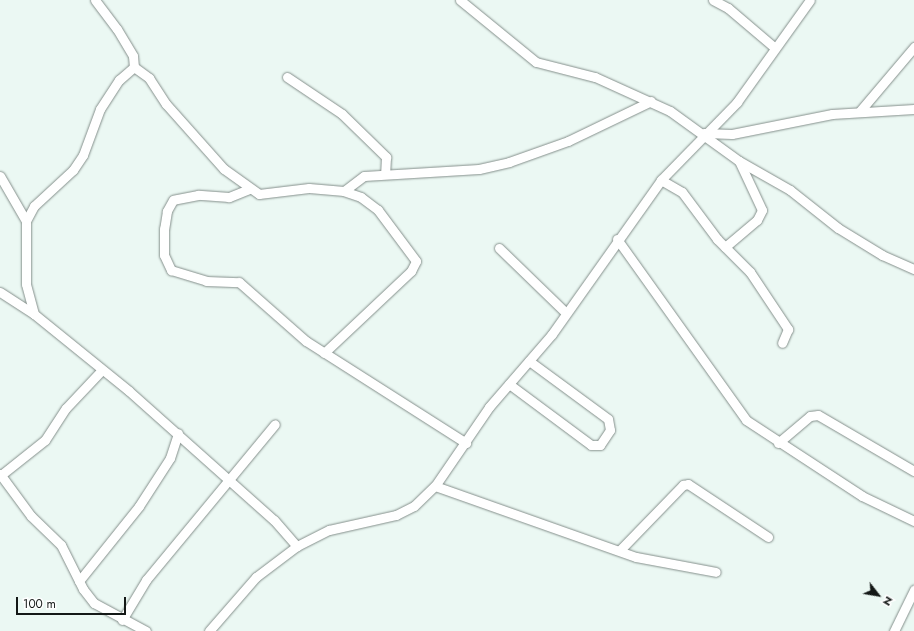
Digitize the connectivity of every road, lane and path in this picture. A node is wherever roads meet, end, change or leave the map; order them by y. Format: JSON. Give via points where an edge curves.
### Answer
{"nodes":[{"id":1,"x":95,"y":0,"type":"edge"},
{"id":2,"x":460,"y":0,"type":"edge"},
{"id":3,"x":713,"y":0,"type":"edge"},
{"id":4,"x":810,"y":0,"type":"edge"},
{"id":5,"x":774,"y":47,"type":"junction"},
{"id":6,"x":914,"y":47,"type":"edge"},
{"id":7,"x":134,"y":67,"type":"junction"},
{"id":8,"x":287,"y":77,"type":"dead end"},
{"id":9,"x":651,"y":101,"type":"junction"},
{"id":10,"x":914,"y":109,"type":"edge"},
{"id":11,"x":860,"y":111,"type":"junction"},
{"id":12,"x":704,"y":133,"type":"junction"},
{"id":13,"x":739,"y":161,"type":"junction"},
{"id":14,"x":385,"y":174,"type":"junction"},
{"id":15,"x":0,"y":176,"type":"edge"},
{"id":16,"x":660,"y":180,"type":"junction"},
{"id":17,"x":249,"y":190,"type":"junction"},
{"id":18,"x":344,"y":191,"type":"junction"},
{"id":19,"x":26,"y":221,"type":"junction"},
{"id":20,"x":618,"y":239,"type":"junction"},
{"id":21,"x":725,"y":247,"type":"junction"},
{"id":22,"x":499,"y":248,"type":"dead end"},
{"id":23,"x":914,"y":269,"type":"edge"},
{"id":24,"x":0,"y":292,"type":"edge"},
{"id":25,"x":566,"y":313,"type":"junction"},
{"id":26,"x":34,"y":314,"type":"junction"},
{"id":27,"x":782,"y":343,"type":"dead end"},
{"id":28,"x":324,"y":353,"type":"junction"},
{"id":29,"x":529,"y":361,"type":"junction"},
{"id":30,"x":101,"y":371,"type":"junction"},
{"id":31,"x":509,"y":384,"type":"junction"},
{"id":32,"x":275,"y":424,"type":"dead end"},
{"id":33,"x":178,"y":433,"type":"junction"},
{"id":34,"x":778,"y":442,"type":"junction"},
{"id":35,"x":466,"y":443,"type":"junction"},
{"id":36,"x":914,"y":471,"type":"edge"},
{"id":37,"x":0,"y":475,"type":"edge"},
{"id":38,"x":230,"y":481,"type":"junction"},
{"id":39,"x":435,"y":486,"type":"junction"},
{"id":40,"x":913,"y":519,"type":"edge"},
{"id":41,"x":768,"y":537,"type":"dead end"},
{"id":42,"x":297,"y":546,"type":"junction"},
{"id":43,"x":620,"y":550,"type":"junction"},
{"id":44,"x":716,"y":572,"type":"dead end"},
{"id":45,"x":78,"y":581,"type":"junction"},
{"id":46,"x":914,"y":590,"type":"edge"},
{"id":47,"x":122,"y":620,"type":"junction"},
{"id":48,"x":146,"y":631,"type":"edge"},
{"id":49,"x":209,"y":631,"type":"edge"},
{"id":50,"x":894,"y":631,"type":"edge"}],
"edges":[{"from":1,"to":7,"type":"street","via":[[133,56]]},
{"from":2,"to":9,"type":"street","via":[[536,62],[595,78]]},
{"from":3,"to":5,"type":"street","via":[[728,8]]},
{"from":4,"to":5,"type":"street"},
{"from":5,"to":12,"type":"street","via":[[737,102]]},
{"from":6,"to":11,"type":"street"},
{"from":7,"to":17,"type":"street","via":[[149,78],[166,104],[224,169]]},
{"from":7,"to":19,"type":"street","via":[[119,80],[100,109],[83,155],[73,170],[34,206]]},
{"from":8,"to":14,"type":"street","via":[[342,114],[386,157]]},
{"from":9,"to":12,"type":"street"},
{"from":9,"to":14,"type":"street","via":[[568,141],[509,162],[479,169]]},
{"from":10,"to":11,"type":"street"},
{"from":11,"to":12,"type":"street","via":[[732,134]]},
{"from":12,"to":13,"type":"street"},
{"from":12,"to":16,"type":"street"},
{"from":13,"to":21,"type":"street","via":[[762,210],[757,220]]},
{"from":13,"to":23,"type":"street","via":[[771,177],[869,248]]},
{"from":14,"to":18,"type":"street","via":[[364,176]]},
{"from":15,"to":19,"type":"street"},
{"from":16,"to":20,"type":"street"},
{"from":16,"to":21,"type":"street","via":[[682,192]]},
{"from":17,"to":18,"type":"street","via":[[259,194],[309,188]]},
{"from":17,"to":28,"type":"street","via":[[229,197],[198,195],[173,200],[167,211],[164,229],[167,260],[171,270],[197,278],[239,282]]},
{"from":18,"to":28,"type":"street","via":[[361,197],[378,210],[416,261],[411,271]]},
{"from":19,"to":26,"type":"street","via":[[26,284]]},
{"from":20,"to":25,"type":"street"},
{"from":20,"to":34,"type":"street","via":[[746,420]]},
{"from":21,"to":27,"type":"street","via":[[742,262],[788,329]]},
{"from":22,"to":25,"type":"street"},
{"from":24,"to":26,"type":"street"},
{"from":25,"to":29,"type":"street"},
{"from":26,"to":30,"type":"street"},
{"from":28,"to":35,"type":"street"},
{"from":29,"to":31,"type":"street"},
{"from":29,"to":31,"type":"street","via":[[608,419],[610,430],[600,444],[591,444]]},
{"from":30,"to":33,"type":"street"},
{"from":30,"to":37,"type":"street","via":[[66,408],[45,440]]},
{"from":31,"to":35,"type":"street","via":[[488,407]]},
{"from":32,"to":38,"type":"street"},
{"from":33,"to":38,"type":"street"},
{"from":33,"to":45,"type":"street","via":[[170,458],[139,506]]},
{"from":34,"to":36,"type":"street","via":[[810,416],[818,415]]},
{"from":34,"to":40,"type":"street","via":[[862,496]]},
{"from":35,"to":39,"type":"street"},
{"from":37,"to":45,"type":"street","via":[[31,516],[61,545]]},
{"from":38,"to":42,"type":"street","via":[[286,530]]},
{"from":38,"to":47,"type":"street","via":[[146,580]]},
{"from":39,"to":42,"type":"street","via":[[396,515],[329,530]]},
{"from":39,"to":43,"type":"street"},
{"from":41,"to":43,"type":"street","via":[[688,484],[678,490]]},
{"from":42,"to":49,"type":"street","via":[[256,577]]},
{"from":43,"to":44,"type":"street","via":[[646,560]]},
{"from":45,"to":47,"type":"street","via":[[94,603]]},
{"from":46,"to":50,"type":"street"},
{"from":47,"to":48,"type":"street"}]}
